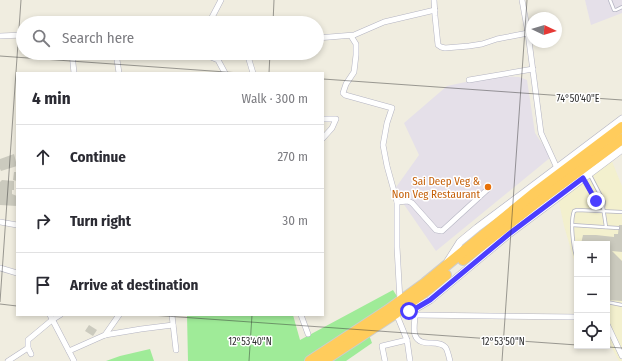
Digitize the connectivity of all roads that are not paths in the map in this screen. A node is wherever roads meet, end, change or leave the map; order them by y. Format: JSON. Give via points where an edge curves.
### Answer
{"nodes":[{"id":1,"x":221,"y":0,"type":"edge"},
{"id":2,"x":434,"y":0,"type":"edge"},
{"id":3,"x":522,"y":0,"type":"edge"},
{"id":4,"x":610,"y":0,"type":"edge"},
{"id":5,"x":622,"y":7,"type":"edge"},
{"id":6,"x":435,"y":10,"type":"junction"},
{"id":7,"x":213,"y":16,"type":"edge"},
{"id":8,"x":526,"y":22,"type":"edge"},
{"id":9,"x":526,"y":33,"type":"edge"},
{"id":10,"x":16,"y":35,"type":"edge"},
{"id":11,"x":0,"y":36,"type":"edge"},
{"id":12,"x":351,"y":36,"type":"junction"},
{"id":13,"x":324,"y":38,"type":"edge"},
{"id":14,"x":530,"y":48,"type":"edge"},
{"id":15,"x":73,"y":60,"type":"edge"},
{"id":16,"x":117,"y":60,"type":"edge"},
{"id":17,"x":218,"y":60,"type":"edge"},
{"id":18,"x":249,"y":60,"type":"edge"},
{"id":19,"x":533,"y":69,"type":"junction"},
{"id":20,"x":74,"y":72,"type":"edge"},
{"id":21,"x":119,"y":72,"type":"edge"},
{"id":22,"x":224,"y":72,"type":"edge"},
{"id":23,"x":253,"y":72,"type":"edge"},
{"id":24,"x":469,"y":80,"type":"dead end"},
{"id":25,"x":622,"y":118,"type":"edge"},
{"id":26,"x":324,"y":119,"type":"edge"},
{"id":27,"x":622,"y":127,"type":"edge"},
{"id":28,"x":324,"y":137,"type":"edge"},
{"id":29,"x":622,"y":139,"type":"edge"},
{"id":30,"x":622,"y":149,"type":"edge"},
{"id":31,"x":557,"y":168,"type":"junction"},
{"id":32,"x":586,"y":175,"type":"junction"},
{"id":33,"x":489,"y":188,"type":"dead end"},
{"id":34,"x":535,"y":198,"type":"junction"},
{"id":35,"x":397,"y":202,"type":"junction"},
{"id":36,"x":603,"y":207,"type":"junction"},
{"id":37,"x":604,"y":211,"type":"junction"},
{"id":38,"x":622,"y":212,"type":"edge"},
{"id":39,"x":0,"y":222,"type":"edge"},
{"id":40,"x":16,"y":225,"type":"edge"},
{"id":41,"x":572,"y":225,"type":"junction"},
{"id":42,"x":606,"y":227,"type":"junction"},
{"id":43,"x":618,"y":228,"type":"dead end"},
{"id":44,"x":574,"y":248,"type":"edge"},
{"id":45,"x":0,"y":268,"type":"edge"},
{"id":46,"x":443,"y":268,"type":"junction"},
{"id":47,"x":16,"y":273,"type":"edge"},
{"id":48,"x":610,"y":303,"type":"edge"},
{"id":49,"x":622,"y":305,"type":"edge"},
{"id":50,"x":399,"y":308,"type":"junction"},
{"id":51,"x":414,"y":313,"type":"junction"},
{"id":52,"x":118,"y":316,"type":"edge"},
{"id":53,"x":172,"y":316,"type":"edge"},
{"id":54,"x":301,"y":316,"type":"edge"},
{"id":55,"x":574,"y":317,"type":"edge"},
{"id":56,"x":51,"y":318,"type":"edge"},
{"id":57,"x":173,"y":325,"type":"junction"},
{"id":58,"x":610,"y":330,"type":"edge"},
{"id":59,"x":308,"y":334,"type":"dead end"},
{"id":60,"x":105,"y":335,"type":"junction"},
{"id":61,"x":407,"y":340,"type":"junction"},
{"id":62,"x":28,"y":348,"type":"junction"},
{"id":63,"x":176,"y":350,"type":"dead end"},
{"id":64,"x":69,"y":351,"type":"junction"},
{"id":65,"x":31,"y":354,"type":"dead end"},
{"id":66,"x":622,"y":356,"type":"edge"},
{"id":67,"x":8,"y":361,"type":"edge"},
{"id":68,"x":74,"y":361,"type":"edge"},
{"id":69,"x":310,"y":361,"type":"edge"},
{"id":70,"x":323,"y":361,"type":"edge"},
{"id":71,"x":385,"y":361,"type":"edge"},
{"id":72,"x":410,"y":361,"type":"edge"},
{"id":73,"x":450,"y":361,"type":"edge"}],
"edges":[{"from":1,"to":7,"type":"street"},
{"from":2,"to":6,"type":"street"},
{"from":3,"to":8,"type":"street"},
{"from":4,"to":5,"type":"lane","via":[[614,10]]},
{"from":6,"to":9,"type":"street","via":[[438,45],[441,47],[482,44]]},
{"from":6,"to":12,"type":"street","via":[[384,22]]},
{"from":10,"to":11,"type":"street"},
{"from":12,"to":13,"type":"street"},
{"from":12,"to":35,"type":"street","via":[[356,44],[354,72],[342,93],[392,108],[383,145]]},
{"from":14,"to":19,"type":"street"},
{"from":15,"to":20,"type":"street"},
{"from":16,"to":21,"type":"street"},
{"from":17,"to":22,"type":"street"},
{"from":18,"to":23,"type":"street"},
{"from":19,"to":24,"type":"street"},
{"from":19,"to":31,"type":"street","via":[[541,133]]},
{"from":25,"to":31,"type":"street"},
{"from":26,"to":28,"type":"street","via":[[336,119]]},
{"from":27,"to":34,"type":"highway"},
{"from":29,"to":34,"type":"highway"},
{"from":30,"to":32,"type":"street"},
{"from":31,"to":46,"type":"street","via":[[460,242]]},
{"from":32,"to":36,"type":"lane","via":[[600,192]]},
{"from":32,"to":36,"type":"lane","via":[[598,206]]},
{"from":32,"to":51,"type":"street","via":[[509,234]]},
{"from":33,"to":35,"type":"street","via":[[442,231],[436,230],[408,201]]},
{"from":34,"to":46,"type":"highway"},
{"from":34,"to":50,"type":"highway","via":[[429,289]]},
{"from":35,"to":50,"type":"street"},
{"from":36,"to":37,"type":"lane"},
{"from":37,"to":38,"type":"lane"},
{"from":37,"to":41,"type":"lane","via":[[574,211]]},
{"from":37,"to":42,"type":"lane"},
{"from":39,"to":40,"type":"street"},
{"from":41,"to":42,"type":"lane"},
{"from":41,"to":44,"type":"lane"},
{"from":42,"to":43,"type":"lane"},
{"from":45,"to":47,"type":"street"},
{"from":46,"to":50,"type":"highway"},
{"from":48,"to":49,"type":"lane"},
{"from":50,"to":51,"type":"street"},
{"from":50,"to":61,"type":"street"},
{"from":50,"to":69,"type":"highway"},
{"from":50,"to":70,"type":"highway"},
{"from":51,"to":55,"type":"street"},
{"from":51,"to":73,"type":"street","via":[[416,337],[421,342],[442,345],[446,348]]},
{"from":52,"to":60,"type":"street"},
{"from":53,"to":57,"type":"street"},
{"from":54,"to":59,"type":"street"},
{"from":56,"to":62,"type":"street","via":[[28,340]]},
{"from":56,"to":64,"type":"street"},
{"from":57,"to":60,"type":"street"},
{"from":57,"to":63,"type":"street"},
{"from":58,"to":66,"type":"street"},
{"from":60,"to":64,"type":"street"},
{"from":61,"to":71,"type":"street","via":[[382,346]]},
{"from":61,"to":72,"type":"street"},
{"from":62,"to":65,"type":"street"},
{"from":62,"to":67,"type":"street"},
{"from":64,"to":68,"type":"street"}]}
